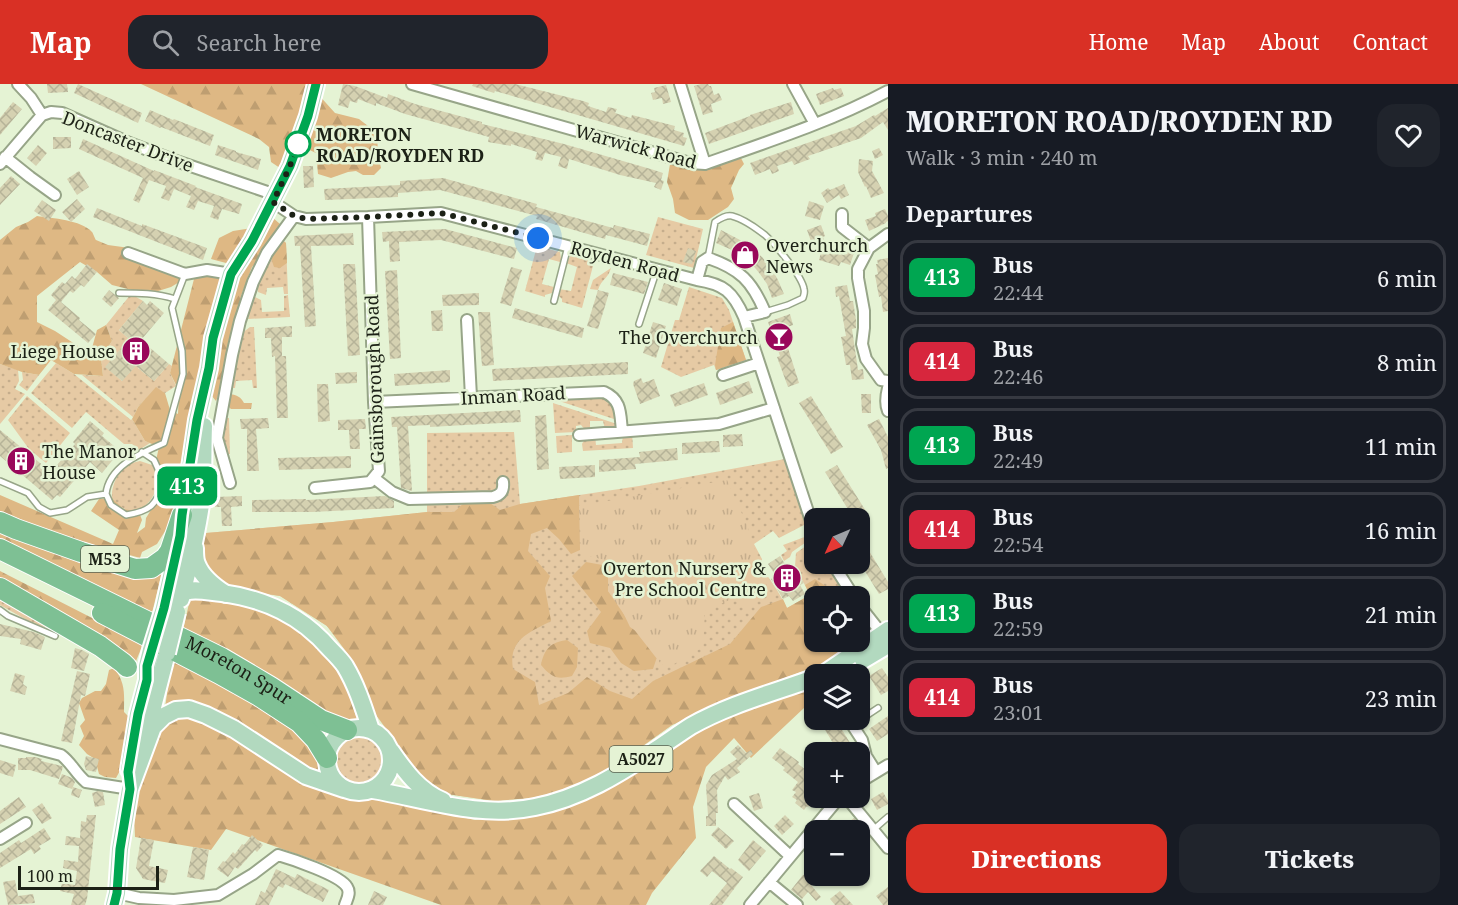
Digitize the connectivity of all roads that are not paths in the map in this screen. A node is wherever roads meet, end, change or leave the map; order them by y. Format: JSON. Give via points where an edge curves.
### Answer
{"nodes":[{"id":1,"x":18,"y":84,"type":"edge"},
{"id":2,"x":316,"y":84,"type":"edge"},
{"id":3,"x":412,"y":84,"type":"edge"},
{"id":4,"x":680,"y":84,"type":"edge"},
{"id":5,"x":794,"y":84,"type":"edge"},
{"id":6,"x":888,"y":91,"type":"edge"},
{"id":7,"x":42,"y":115,"type":"junction"},
{"id":8,"x":815,"y":124,"type":"junction"},
{"id":9,"x":3,"y":160,"type":"edge"},
{"id":10,"x":705,"y":164,"type":"junction"},
{"id":11,"x":54,"y":195,"type":"dead end"},
{"id":12,"x":274,"y":198,"type":"junction"},
{"id":13,"x":842,"y":214,"type":"dead end"},
{"id":14,"x":294,"y":216,"type":"junction"},
{"id":15,"x":368,"y":217,"type":"junction"},
{"id":16,"x":888,"y":234,"type":"edge"},
{"id":17,"x":568,"y":246,"type":"junction"},
{"id":18,"x":869,"y":248,"type":"junction"},
{"id":19,"x":128,"y":253,"type":"dead end"},
{"id":20,"x":708,"y":258,"type":"junction"},
{"id":21,"x":657,"y":269,"type":"junction"},
{"id":22,"x":185,"y":274,"type":"junction"},
{"id":23,"x":231,"y":274,"type":"junction"},
{"id":24,"x":697,"y":280,"type":"junction"},
{"id":25,"x":119,"y":293,"type":"dead end"},
{"id":26,"x":175,"y":299,"type":"junction"},
{"id":27,"x":554,"y":301,"type":"dead end"},
{"id":28,"x":765,"y":312,"type":"junction"},
{"id":29,"x":744,"y":317,"type":"junction"},
{"id":30,"x":467,"y":320,"type":"dead end"},
{"id":31,"x":639,"y":324,"type":"dead end"},
{"id":32,"x":759,"y":363,"type":"junction"},
{"id":33,"x":209,"y":368,"type":"junction"},
{"id":34,"x":723,"y":375,"type":"dead end"},
{"id":35,"x":888,"y":381,"type":"edge"},
{"id":36,"x":888,"y":388,"type":"edge"},
{"id":37,"x":471,"y":397,"type":"junction"},
{"id":38,"x":374,"y":402,"type":"junction"},
{"id":39,"x":774,"y":408,"type":"junction"},
{"id":40,"x":888,"y":411,"type":"edge"},
{"id":41,"x":213,"y":419,"type":"junction"},
{"id":42,"x":622,"y":431,"type":"junction"},
{"id":43,"x":579,"y":435,"type":"dead end"},
{"id":44,"x":142,"y":452,"type":"junction"},
{"id":45,"x":374,"y":478,"type":"junction"},
{"id":46,"x":0,"y":481,"type":"edge"},
{"id":47,"x":503,"y":482,"type":"dead end"},
{"id":48,"x":230,"y":483,"type":"dead end"},
{"id":49,"x":315,"y":488,"type":"dead end"},
{"id":50,"x":106,"y":494,"type":"junction"},
{"id":51,"x":807,"y":508,"type":"edge"},
{"id":52,"x":182,"y":515,"type":"junction"},
{"id":53,"x":0,"y":522,"type":"edge"},
{"id":54,"x":195,"y":541,"type":"junction"},
{"id":55,"x":0,"y":549,"type":"edge"},
{"id":56,"x":0,"y":563,"type":"edge"},
{"id":57,"x":0,"y":588,"type":"edge"},
{"id":58,"x":182,"y":592,"type":"junction"},
{"id":59,"x":226,"y":594,"type":"junction"},
{"id":60,"x":0,"y":610,"type":"edge"},
{"id":61,"x":170,"y":610,"type":"junction"},
{"id":62,"x":870,"y":618,"type":"edge"},
{"id":63,"x":55,"y":636,"type":"dead end"},
{"id":64,"x":887,"y":638,"type":"edge"},
{"id":65,"x":155,"y":656,"type":"junction"},
{"id":66,"x":843,"y":664,"type":"edge"},
{"id":67,"x":127,"y":668,"type":"junction"},
{"id":68,"x":804,"y":681,"type":"edge"},
{"id":69,"x":878,"y":708,"type":"dead end"},
{"id":70,"x":870,"y":713,"type":"edge"},
{"id":71,"x":138,"y":714,"type":"junction"},
{"id":72,"x":347,"y":730,"type":"junction"},
{"id":73,"x":371,"y":730,"type":"junction"},
{"id":74,"x":858,"y":730,"type":"edge"},
{"id":75,"x":0,"y":740,"type":"edge"},
{"id":76,"x":389,"y":747,"type":"junction"},
{"id":77,"x":327,"y":758,"type":"junction"},
{"id":78,"x":138,"y":764,"type":"junction"},
{"id":79,"x":888,"y":765,"type":"edge"},
{"id":80,"x":876,"y":772,"type":"junction"},
{"id":81,"x":870,"y":776,"type":"edge"},
{"id":82,"x":130,"y":789,"type":"junction"},
{"id":83,"x":344,"y":789,"type":"junction"},
{"id":84,"x":373,"y":790,"type":"junction"},
{"id":85,"x":734,"y":804,"type":"dead end"},
{"id":86,"x":460,"y":808,"type":"junction"},
{"id":87,"x":831,"y":808,"type":"edge"},
{"id":88,"x":855,"y":808,"type":"edge"},
{"id":89,"x":888,"y":817,"type":"edge"},
{"id":90,"x":26,"y":823,"type":"dead end"},
{"id":91,"x":873,"y":830,"type":"junction"},
{"id":92,"x":0,"y":839,"type":"edge"},
{"id":93,"x":888,"y":848,"type":"edge"},
{"id":94,"x":790,"y":856,"type":"junction"},
{"id":95,"x":769,"y":882,"type":"junction"},
{"id":96,"x":115,"y":899,"type":"edge"},
{"id":97,"x":219,"y":900,"type":"edge"},
{"id":98,"x":135,"y":901,"type":"edge"},
{"id":99,"x":345,"y":905,"type":"edge"},
{"id":100,"x":750,"y":905,"type":"edge"},
{"id":101,"x":797,"y":905,"type":"edge"}],
"edges":[{"from":1,"to":7,"type":"street"},
{"from":2,"to":12,"type":"main road","via":[[290,166]]},
{"from":3,"to":10,"type":"street","name":"Warwick Road"},
{"from":4,"to":10,"type":"street"},
{"from":5,"to":8,"type":"street"},
{"from":6,"to":8,"type":"street","name":"Warwick Road"},
{"from":7,"to":9,"type":"street","name":"Doncaster Drive"},
{"from":7,"to":12,"type":"street","name":"Doncaster Drive","via":[[62,113]]},
{"from":8,"to":10,"type":"street","name":"Warwick Road"},
{"from":9,"to":11,"type":"street"},
{"from":12,"to":14,"type":"street","name":"Royden Road"},
{"from":12,"to":23,"type":"main road"},
{"from":13,"to":18,"type":"street","via":[[842,227]]},
{"from":14,"to":15,"type":"street","name":"Royden Road"},
{"from":14,"to":41,"type":"street","via":[[267,253],[253,282]]},
{"from":15,"to":17,"type":"street","name":"Royden Road","via":[[441,213]]},
{"from":15,"to":38,"type":"street","name":"Gainsborough Road"},
{"from":16,"to":18,"type":"street"},
{"from":17,"to":21,"type":"street","name":"Royden Road"},
{"from":17,"to":27,"type":"lane"},
{"from":18,"to":35,"type":"street","via":[[858,269],[864,311],[862,344],[866,359],[881,380]]},
{"from":19,"to":22,"type":"street"},
{"from":20,"to":24,"type":"street","via":[[702,262]]},
{"from":20,"to":28,"type":"street","via":[[742,276],[756,292]]},
{"from":20,"to":28,"type":"lane","via":[[715,222],[722,217],[731,216],[750,224],[767,236],[805,291],[802,298]]},
{"from":21,"to":24,"type":"street","name":"Royden Road"},
{"from":21,"to":31,"type":"lane"},
{"from":22,"to":23,"type":"street","via":[[207,270]]},
{"from":22,"to":26,"type":"lane"},
{"from":23,"to":33,"type":"main road"},
{"from":24,"to":29,"type":"street","name":"Royden Road","via":[[728,291]]},
{"from":25,"to":26,"type":"lane","via":[[143,292]]},
{"from":26,"to":44,"type":"lane","via":[[172,308],[183,374],[164,444]]},
{"from":28,"to":29,"type":"street"},
{"from":29,"to":32,"type":"street","name":"Royden Road"},
{"from":30,"to":37,"type":"street"},
{"from":32,"to":34,"type":"street"},
{"from":32,"to":39,"type":"street","name":"Royden Road"},
{"from":33,"to":41,"type":"main road"},
{"from":33,"to":52,"type":"main road"},
{"from":36,"to":40,"type":"street"},
{"from":37,"to":38,"type":"street","name":"Inman Road"},
{"from":37,"to":42,"type":"street","name":"Inman Road","via":[[604,392],[618,402]]},
{"from":38,"to":45,"type":"street","name":"Gainsborough Road","via":[[379,471]]},
{"from":39,"to":42,"type":"street","via":[[719,424]]},
{"from":39,"to":51,"type":"street","name":"Royden Road"},
{"from":41,"to":48,"type":"street"},
{"from":41,"to":54,"type":"main road"},
{"from":42,"to":43,"type":"street"},
{"from":44,"to":50,"type":"lane","via":[[118,468]]},
{"from":44,"to":50,"type":"lane","via":[[154,460],[164,482],[158,500],[143,512],[126,515],[111,505]]},
{"from":45,"to":47,"type":"street","via":[[392,492],[410,499],[493,497],[501,493]]},
{"from":45,"to":49,"type":"street","name":"Gainsborough Road","via":[[370,482]]},
{"from":46,"to":50,"type":"lane","via":[[28,493],[50,513],[67,510],[87,497]]},
{"from":52,"to":53,"type":"highway","number":"M53","via":[[165,558],[151,568],[135,569]]},
{"from":52,"to":61,"type":"main road"},
{"from":54,"to":58,"type":"main road"},
{"from":54,"to":59,"type":"main road","via":[[196,564]]},
{"from":55,"to":72,"type":"highway","name":"Moreton Spur","number":"M53","via":[[222,658],[321,720]]},
{"from":56,"to":77,"type":"highway","name":"Moreton Spur","via":[[259,696],[299,722]]},
{"from":57,"to":67,"type":"highway","via":[[100,646]]},
{"from":58,"to":59,"type":"main road"},
{"from":58,"to":61,"type":"main road","via":[[172,599]]},
{"from":59,"to":73,"type":"main road","via":[[271,605],[319,637],[344,665]]},
{"from":60,"to":63,"type":"lane"},
{"from":61,"to":65,"type":"main road","bridge":true},
{"from":62,"to":64,"type":"street"},
{"from":64,"to":66,"type":"main road"},
{"from":65,"to":67,"type":"main road","via":[[138,668]]},
{"from":65,"to":71,"type":"main road"},
{"from":65,"to":78,"type":"main road"},
{"from":67,"to":71,"type":"main road","via":[[134,676]]},
{"from":68,"to":86,"type":"main road","number":"A5027","via":[[730,707],[691,726],[607,781],[560,801],[508,810]]},
{"from":69,"to":70,"type":"lane"},
{"from":71,"to":82,"type":"main road","via":[[128,772]]},
{"from":72,"to":73,"type":"main road"},
{"from":72,"to":77,"type":"main road","via":[[333,741]]},
{"from":73,"to":76,"type":"main road"},
{"from":74,"to":80,"type":"street","via":[[866,756]]},
{"from":75,"to":82,"type":"street","via":[[61,755],[86,782]]},
{"from":76,"to":84,"type":"main road","via":[[392,757],[388,776]]},
{"from":76,"to":86,"type":"main road","number":"A5027","via":[[424,790]]},
{"from":77,"to":83,"type":"main road","via":[[331,776]]},
{"from":78,"to":82,"type":"main road"},
{"from":78,"to":83,"type":"main road","via":[[153,727],[176,710],[189,709],[234,729],[306,776]]},
{"from":79,"to":80,"type":"street"},
{"from":80,"to":81,"type":"street"},
{"from":82,"to":96,"type":"main road"},
{"from":83,"to":84,"type":"main road","via":[[364,793]]},
{"from":84,"to":86,"type":"main road","number":"A5027"},
{"from":85,"to":94,"type":"street"},
{"from":87,"to":94,"type":"street"},
{"from":88,"to":91,"type":"street"},
{"from":89,"to":91,"type":"lane"},
{"from":90,"to":92,"type":"street"},
{"from":91,"to":93,"type":"street"},
{"from":94,"to":95,"type":"street"},
{"from":95,"to":100,"type":"street"},
{"from":95,"to":101,"type":"street"},
{"from":96,"to":98,"type":"street"},
{"from":97,"to":98,"type":"street"},
{"from":97,"to":99,"type":"street","via":[[278,855],[346,885],[349,891]]}]}
